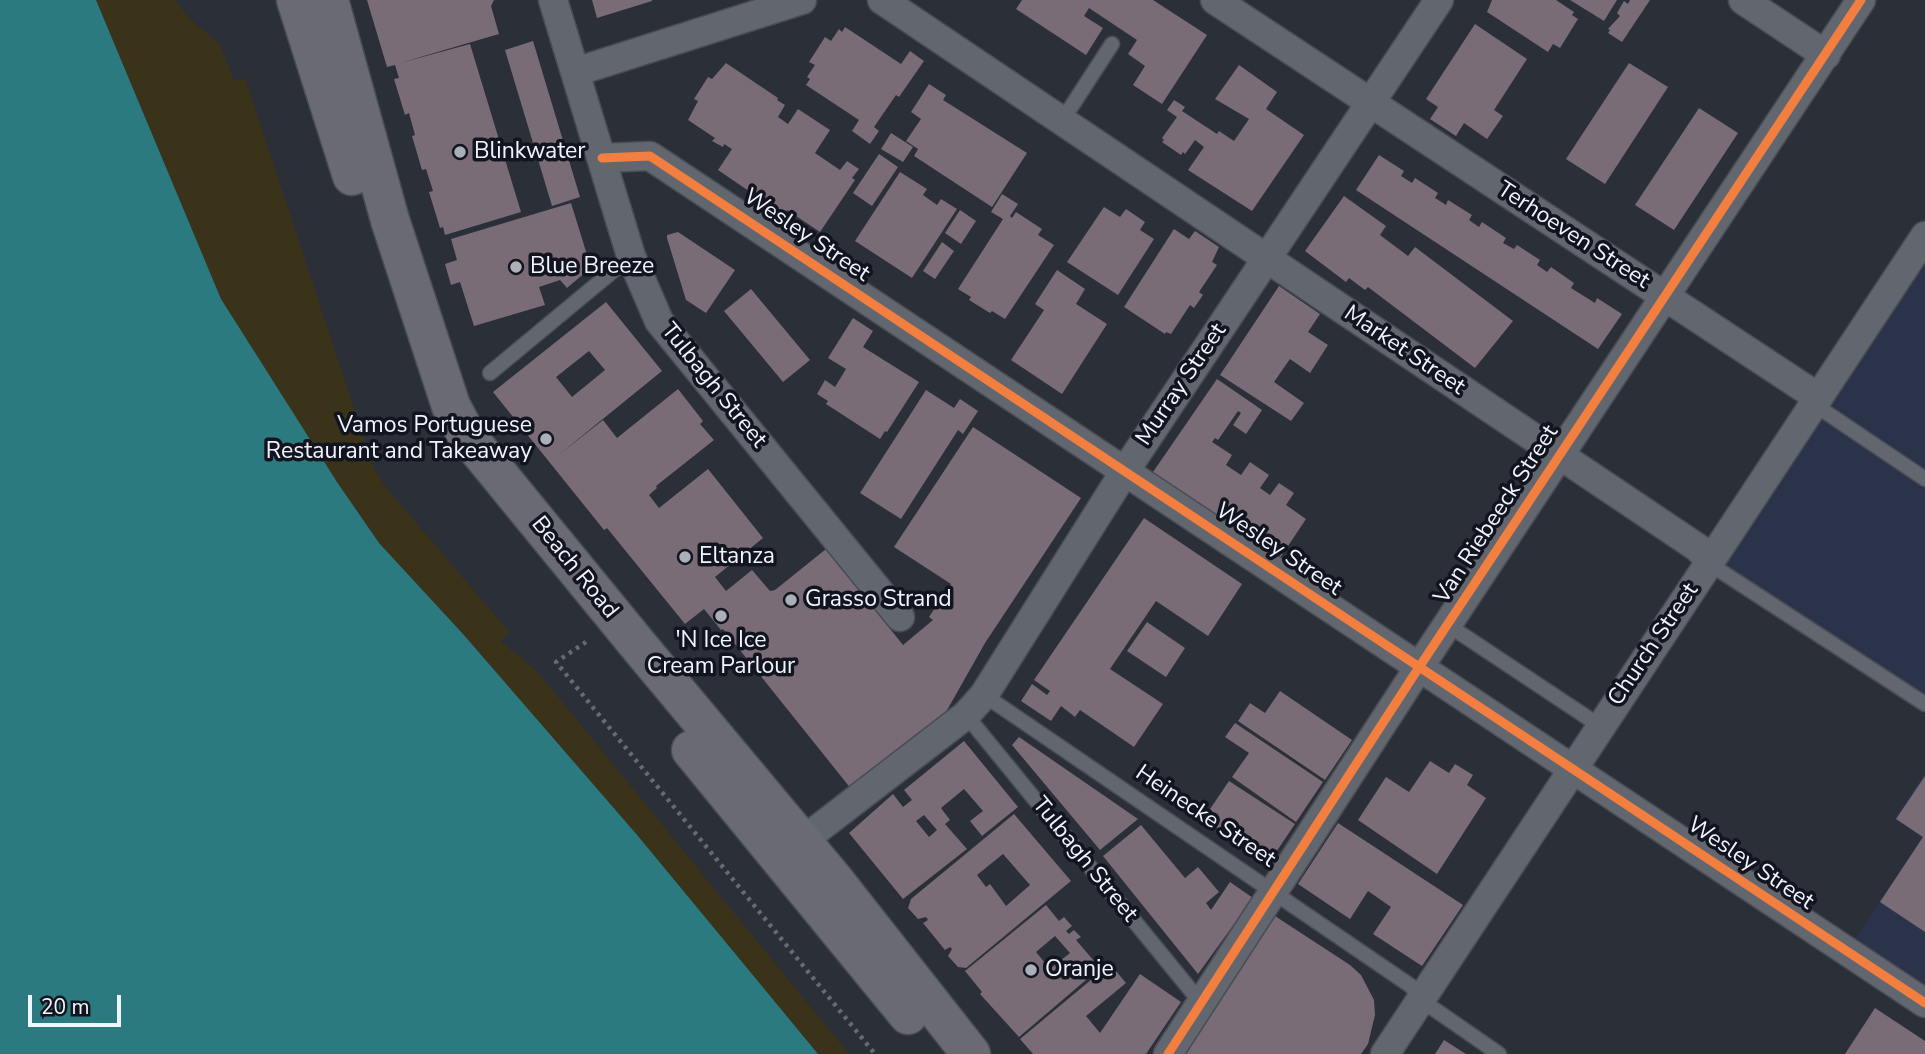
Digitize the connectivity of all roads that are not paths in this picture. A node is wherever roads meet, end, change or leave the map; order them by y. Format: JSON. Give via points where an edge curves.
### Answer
{"nodes":[{"id":1,"x":296,"y":0,"type":"edge"},
{"id":2,"x":329,"y":0,"type":"edge"},
{"id":3,"x":553,"y":0,"type":"edge"},
{"id":4,"x":802,"y":0,"type":"edge"},
{"id":5,"x":882,"y":0,"type":"edge"},
{"id":6,"x":1215,"y":0,"type":"edge"},
{"id":7,"x":1439,"y":0,"type":"edge"},
{"id":8,"x":1743,"y":0,"type":"edge"},
{"id":9,"x":1861,"y":0,"type":"edge"},
{"id":10,"x":1112,"y":44,"type":"dead end"},
{"id":11,"x":1826,"y":55,"type":"junction"},
{"id":12,"x":575,"y":72,"type":"junction"},
{"id":13,"x":1371,"y":103,"type":"junction"},
{"id":14,"x":1062,"y":121,"type":"junction"},
{"id":15,"x":602,"y":158,"type":"junction"},
{"id":16,"x":1925,"y":236,"type":"edge"},
{"id":17,"x":631,"y":256,"type":"junction"},
{"id":18,"x":1266,"y":259,"type":"junction"},
{"id":19,"x":1664,"y":296,"type":"junction"},
{"id":20,"x":489,"y":373,"type":"dead end"},
{"id":21,"x":1816,"y":401,"type":"junction"},
{"id":22,"x":1559,"y":455,"type":"junction"},
{"id":23,"x":1125,"y":471,"type":"junction"},
{"id":24,"x":1925,"y":479,"type":"edge"},
{"id":25,"x":1710,"y":560,"type":"junction"},
{"id":26,"x":900,"y":617,"type":"dead end"},
{"id":27,"x":1448,"y":625,"type":"junction"},
{"id":28,"x":1419,"y":668,"type":"junction"},
{"id":29,"x":1925,"y":704,"type":"edge"},
{"id":30,"x":975,"y":705,"type":"junction"},
{"id":31,"x":1600,"y":726,"type":"junction"},
{"id":32,"x":1573,"y":770,"type":"junction"},
{"id":33,"x":790,"y":850,"type":"junction"},
{"id":34,"x":1275,"y":891,"type":"junction"},
{"id":35,"x":1421,"y":1000,"type":"junction"},
{"id":36,"x":1925,"y":1003,"type":"edge"},
{"id":37,"x":1202,"y":1004,"type":"junction"},
{"id":38,"x":940,"y":1054,"type":"edge"},
{"id":39,"x":971,"y":1054,"type":"edge"},
{"id":40,"x":1168,"y":1054,"type":"edge"},
{"id":41,"x":1385,"y":1054,"type":"edge"},
{"id":42,"x":1499,"y":1054,"type":"edge"}],
"edges":[{"from":1,"to":33,"type":"main road","name":"Beach Road","via":[[433,420],[469,473]]},
{"from":2,"to":33,"type":"main road","name":"Beach Road","via":[[390,220],[451,406]]},
{"from":3,"to":12,"type":"street","name":"Tulbagh Street"},
{"from":4,"to":12,"type":"street"},
{"from":5,"to":14,"type":"street","name":"Market Street"},
{"from":6,"to":13,"type":"street","name":"Terhoeven Street"},
{"from":7,"to":13,"type":"street","name":"Murray Street"},
{"from":8,"to":11,"type":"street"},
{"from":9,"to":11,"type":"street","name":"Van Riebeeck Street"},
{"from":10,"to":14,"type":"lane"},
{"from":11,"to":19,"type":"street","name":"Van Riebeeck Street"},
{"from":12,"to":15,"type":"street","name":"Tulbagh Street"},
{"from":13,"to":18,"type":"street","name":"Murray Street"},
{"from":13,"to":19,"type":"street","name":"Terhoeven Street"},
{"from":14,"to":18,"type":"street","name":"Market Street"},
{"from":15,"to":17,"type":"street","name":"Tulbagh Street"},
{"from":15,"to":23,"type":"street","name":"Wesley Street","via":[[650,156]]},
{"from":16,"to":21,"type":"street","name":"Church Street"},
{"from":17,"to":20,"type":"lane"},
{"from":17,"to":26,"type":"street","name":"Tulbagh Street","via":[[659,321]]},
{"from":18,"to":22,"type":"street","name":"Market Street"},
{"from":18,"to":23,"type":"street","name":"Murray Street"},
{"from":19,"to":21,"type":"street","name":"Terhoeven Street","via":[[1807,390]]},
{"from":19,"to":22,"type":"street","name":"Van Riebeeck Street"},
{"from":21,"to":24,"type":"lane","name":"Terhoeven Street"},
{"from":21,"to":25,"type":"street","name":"Church Street"},
{"from":22,"to":25,"type":"street","name":"Market Street"},
{"from":22,"to":27,"type":"street","name":"Van Riebeeck Street"},
{"from":23,"to":28,"type":"street","name":"Wesley Street"},
{"from":23,"to":30,"type":"street","name":"Murray Street"},
{"from":25,"to":29,"type":"lane","name":"Market Street"},
{"from":25,"to":31,"type":"street","name":"Church Street"},
{"from":27,"to":28,"type":"street","name":"Van Riebeeck Street"},
{"from":27,"to":31,"type":"lane"},
{"from":28,"to":32,"type":"street","name":"Wesley Street"},
{"from":28,"to":34,"type":"street","name":"Van Riebeeck Street"},
{"from":30,"to":33,"type":"street","name":"Murray Street"},
{"from":30,"to":34,"type":"lane","name":"Heinecke Street"},
{"from":30,"to":37,"type":"lane","name":"Tulbagh Street"},
{"from":31,"to":32,"type":"street","name":"Church Street"},
{"from":32,"to":35,"type":"street","name":"Church Street"},
{"from":32,"to":36,"type":"street","name":"Wesley Street"},
{"from":33,"to":38,"type":"main road","name":"Beach Road"},
{"from":33,"to":39,"type":"main road","name":"Beach Road"},
{"from":34,"to":35,"type":"lane","name":"Heinecke Street","via":[[1411,985]]},
{"from":34,"to":37,"type":"street","name":"Van Riebeeck Street"},
{"from":35,"to":41,"type":"street","name":"Church Street"},
{"from":35,"to":42,"type":"lane","name":"Heinecke Street"},
{"from":37,"to":40,"type":"street","name":"Van Riebeeck Street"}]}
